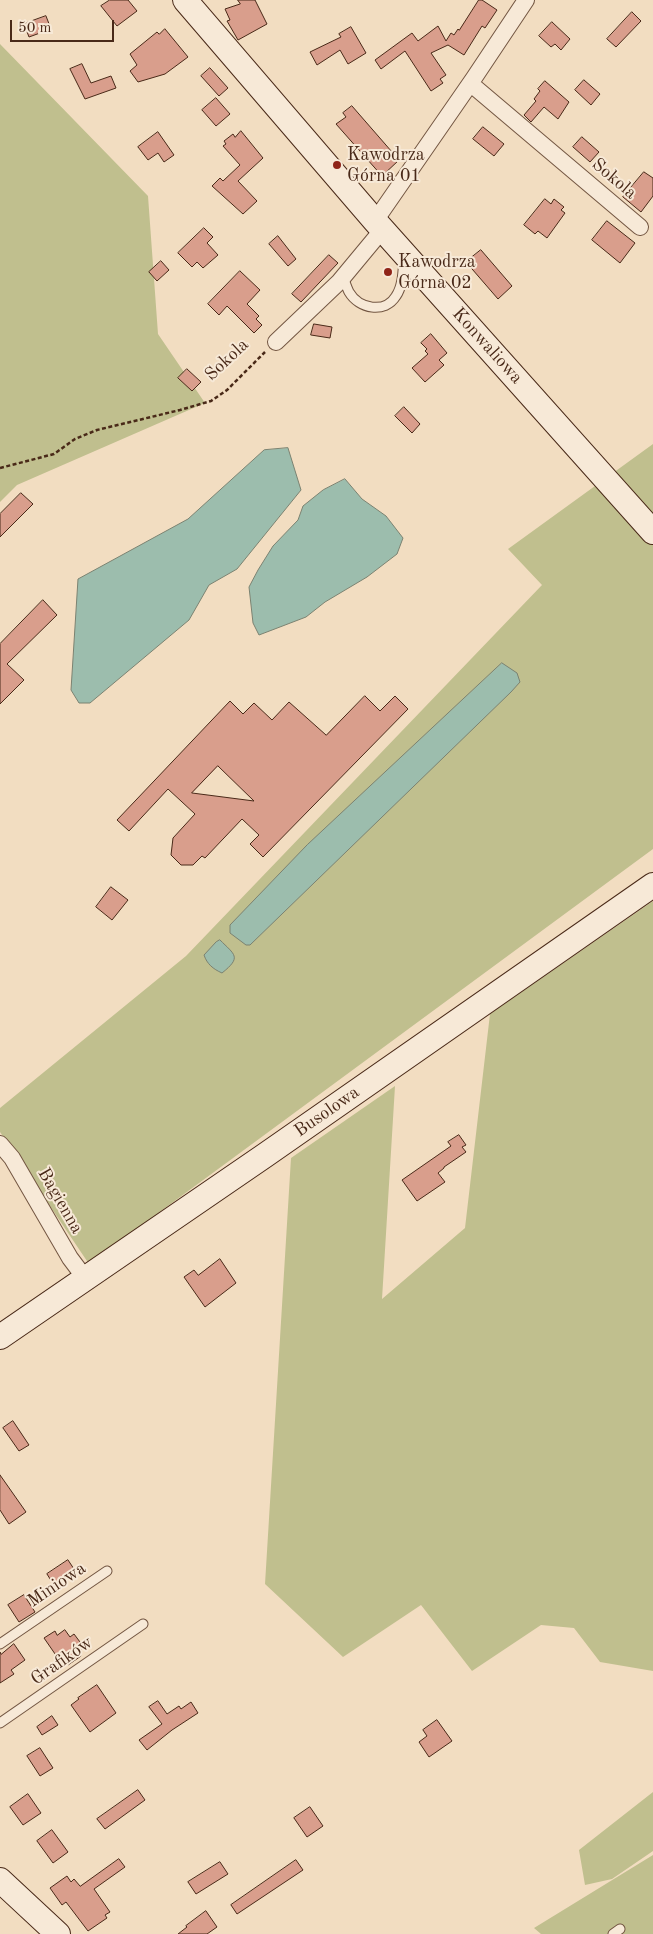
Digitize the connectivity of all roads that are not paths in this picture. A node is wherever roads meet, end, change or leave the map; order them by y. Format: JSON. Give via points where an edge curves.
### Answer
{"nodes":[{"id":1,"x":184,"y":0,"type":"edge"},
{"id":2,"x":526,"y":0,"type":"edge"},
{"id":3,"x":471,"y":84,"type":"junction"},
{"id":4,"x":379,"y":225,"type":"junction"},
{"id":5,"x":640,"y":227,"type":"dead end"},
{"id":6,"x":404,"y":253,"type":"junction"},
{"id":7,"x":343,"y":277,"type":"junction"},
{"id":8,"x":276,"y":342,"type":"road end"},
{"id":9,"x":653,"y":532,"type":"edge"},
{"id":10,"x":653,"y":885,"type":"edge"},
{"id":11,"x":0,"y":1144,"type":"edge"},
{"id":12,"x":85,"y":1278,"type":"junction"},
{"id":13,"x":0,"y":1337,"type":"edge"},
{"id":14,"x":107,"y":1571,"type":"dead end"},
{"id":15,"x":143,"y":1624,"type":"dead end"},
{"id":16,"x":0,"y":1644,"type":"edge"},
{"id":17,"x":0,"y":1723,"type":"edge"},
{"id":18,"x":0,"y":1880,"type":"edge"},
{"id":19,"x":58,"y":1934,"type":"edge"}],
"edges":[{"from":1,"to":4,"type":"street","name":"Konwaliowa"},
{"from":2,"to":3,"type":"street","name":"Sokola"},
{"from":3,"to":4,"type":"street","name":"Sokola"},
{"from":3,"to":5,"type":"street","name":"Sokola"},
{"from":4,"to":6,"type":"street","name":"Konwaliowa"},
{"from":4,"to":7,"type":"street","name":"Sokola"},
{"from":6,"to":7,"type":"lane","via":[[401,285],[396,298],[386,305],[376,308],[362,305],[350,294]]},
{"from":6,"to":9,"type":"street","name":"Konwaliowa"},
{"from":7,"to":8,"type":"street","name":"Sokola"},
{"from":10,"to":12,"type":"street","name":"Busolowa"},
{"from":11,"to":12,"type":"street","name":"Bagienna","via":[[12,1158]]},
{"from":12,"to":13,"type":"street","name":"Busolowa"},
{"from":14,"to":16,"type":"lane","name":"Miniowa"},
{"from":15,"to":17,"type":"lane","name":"Grafików"},
{"from":18,"to":19,"type":"street"}]}
